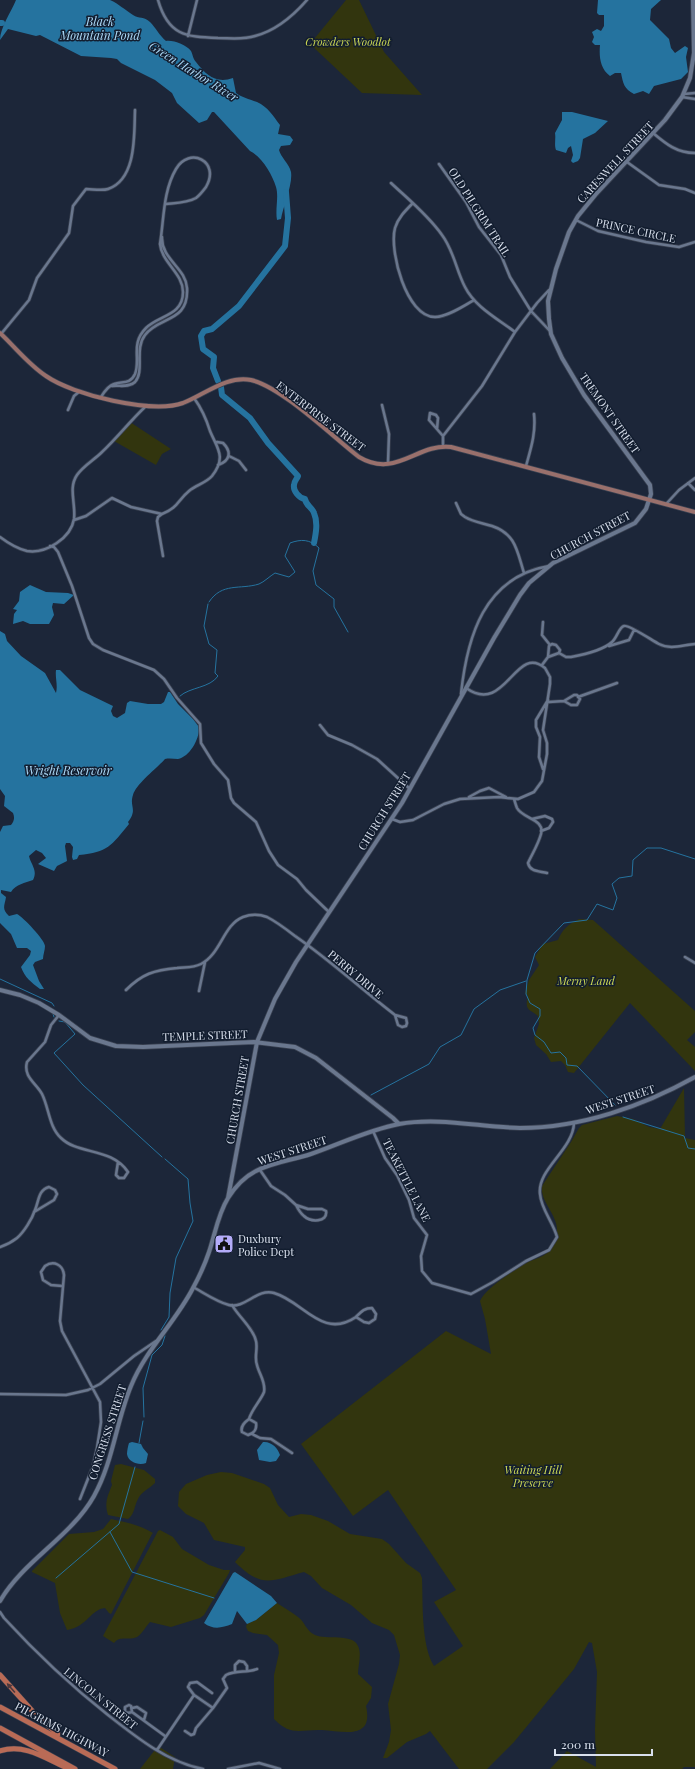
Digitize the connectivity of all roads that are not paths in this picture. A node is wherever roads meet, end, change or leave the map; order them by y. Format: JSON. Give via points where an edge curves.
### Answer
{"nodes":[{"id":1,"x":158,"y":0,"type":"edge"},
{"id":2,"x":197,"y":0,"type":"edge"},
{"id":3,"x":307,"y":0,"type":"edge"},
{"id":4,"x":693,"y":0,"type":"edge"},
{"id":5,"x":188,"y":36,"type":"junction"},
{"id":6,"x":695,"y":94,"type":"edge"},
{"id":7,"x":682,"y":96,"type":"junction"},
{"id":8,"x":695,"y":99,"type":"edge"},
{"id":9,"x":135,"y":110,"type":"dead end"},
{"id":10,"x":654,"y":133,"type":"junction"},
{"id":11,"x":695,"y":153,"type":"edge"},
{"id":12,"x":626,"y":161,"type":"junction"},
{"id":13,"x":439,"y":164,"type":"dead end"},
{"id":14,"x":391,"y":183,"type":"dead end"},
{"id":15,"x":695,"y":194,"type":"edge"},
{"id":16,"x":166,"y":204,"type":"junction"},
{"id":17,"x":412,"y":204,"type":"junction"},
{"id":18,"x":576,"y":220,"type":"junction"},
{"id":19,"x":163,"y":225,"type":"junction"},
{"id":20,"x":695,"y":242,"type":"edge"},
{"id":21,"x":170,"y":258,"type":"junction"},
{"id":22,"x":166,"y":260,"type":"junction"},
{"id":23,"x":550,"y":290,"type":"junction"},
{"id":24,"x":183,"y":292,"type":"junction"},
{"id":25,"x":187,"y":292,"type":"junction"},
{"id":26,"x":474,"y":300,"type":"junction"},
{"id":27,"x":531,"y":311,"type":"junction"},
{"id":28,"x":166,"y":317,"type":"junction"},
{"id":29,"x":168,"y":321,"type":"junction"},
{"id":30,"x":144,"y":330,"type":"junction"},
{"id":31,"x":515,"y":332,"type":"junction"},
{"id":32,"x":551,"y":332,"type":"junction"},
{"id":33,"x":1,"y":333,"type":"edge"},
{"id":34,"x":146,"y":333,"type":"junction"},
{"id":35,"x":137,"y":360,"type":"junction"},
{"id":36,"x":80,"y":391,"type":"junction"},
{"id":37,"x":101,"y":397,"type":"junction"},
{"id":38,"x":194,"y":398,"type":"junction"},
{"id":39,"x":382,"y":404,"type":"dead end"},
{"id":40,"x":146,"y":406,"type":"junction"},
{"id":41,"x":68,"y":410,"type":"dead end"},
{"id":42,"x":534,"y":414,"type":"dead end"},
{"id":43,"x":437,"y":430,"type":"junction"},
{"id":44,"x":443,"y":436,"type":"junction"},
{"id":45,"x":217,"y":442,"type":"junction"},
{"id":46,"x":443,"y":446,"type":"junction"},
{"id":47,"x":229,"y":456,"type":"junction"},
{"id":48,"x":388,"y":464,"type":"junction"},
{"id":49,"x":218,"y":465,"type":"junction"},
{"id":50,"x":526,"y":466,"type":"junction"},
{"id":51,"x":246,"y":470,"type":"dead end"},
{"id":52,"x":695,"y":478,"type":"edge"},
{"id":53,"x":688,"y":483,"type":"junction"},
{"id":54,"x":695,"y":490,"type":"edge"},
{"id":55,"x":650,"y":499,"type":"junction"},
{"id":56,"x":456,"y":503,"type":"dead end"},
{"id":57,"x":667,"y":503,"type":"junction"},
{"id":58,"x":695,"y":512,"type":"edge"},
{"id":59,"x":162,"y":514,"type":"junction"},
{"id":60,"x":74,"y":520,"type":"junction"},
{"id":61,"x":0,"y":537,"type":"edge"},
{"id":62,"x":50,"y":546,"type":"junction"},
{"id":63,"x":162,"y":556,"type":"dead end"},
{"id":64,"x":550,"y":566,"type":"junction"},
{"id":65,"x":524,"y":573,"type":"junction"},
{"id":66,"x":543,"y":622,"type":"dead end"},
{"id":67,"x":634,"y":630,"type":"junction"},
{"id":68,"x":550,"y":644,"type":"junction"},
{"id":69,"x":695,"y":644,"type":"edge"},
{"id":70,"x":606,"y":646,"type":"junction"},
{"id":71,"x":559,"y":653,"type":"junction"},
{"id":72,"x":548,"y":657,"type":"junction"},
{"id":73,"x":542,"y":665,"type":"junction"},
{"id":74,"x":617,"y":683,"type":"dead end"},
{"id":75,"x":466,"y":688,"type":"junction"},
{"id":76,"x":578,"y":697,"type":"junction"},
{"id":77,"x":549,"y":698,"type":"junction"},
{"id":78,"x":461,"y":699,"type":"junction"},
{"id":79,"x":564,"y":701,"type":"junction"},
{"id":80,"x":549,"y":702,"type":"junction"},
{"id":81,"x":320,"y":725,"type":"dead end"},
{"id":82,"x":543,"y":771,"type":"junction"},
{"id":83,"x":410,"y":789,"type":"junction"},
{"id":84,"x":469,"y":798,"type":"junction"},
{"id":85,"x":506,"y":798,"type":"junction"},
{"id":86,"x":514,"y":799,"type":"junction"},
{"id":87,"x":391,"y":819,"type":"junction"},
{"id":88,"x":532,"y":819,"type":"junction"},
{"id":89,"x":541,"y":831,"type":"junction"},
{"id":90,"x":547,"y":873,"type":"dead end"},
{"id":91,"x":330,"y":913,"type":"junction"},
{"id":92,"x":307,"y":944,"type":"junction"},
{"id":93,"x":686,"y":957,"type":"dead end"},
{"id":94,"x":205,"y":962,"type":"junction"},
{"id":95,"x":695,"y":963,"type":"edge"},
{"id":96,"x":0,"y":990,"type":"edge"},
{"id":97,"x":126,"y":990,"type":"dead end"},
{"id":98,"x":199,"y":991,"type":"dead end"},
{"id":99,"x":59,"y":1015,"type":"junction"},
{"id":100,"x":395,"y":1015,"type":"junction"},
{"id":101,"x":257,"y":1042,"type":"junction"},
{"id":102,"x":695,"y":1077,"type":"edge"},
{"id":103,"x":574,"y":1122,"type":"junction"},
{"id":104,"x":399,"y":1124,"type":"junction"},
{"id":105,"x":373,"y":1131,"type":"junction"},
{"id":106,"x":118,"y":1162,"type":"junction"},
{"id":107,"x":260,"y":1170,"type":"junction"},
{"id":108,"x":245,"y":1178,"type":"junction"},
{"id":109,"x":232,"y":1179,"type":"junction"},
{"id":110,"x":228,"y":1198,"type":"junction"},
{"id":111,"x":296,"y":1205,"type":"junction"},
{"id":112,"x":34,"y":1212,"type":"junction"},
{"id":113,"x":0,"y":1247,"type":"edge"},
{"id":114,"x":62,"y":1286,"type":"junction"},
{"id":115,"x":193,"y":1287,"type":"junction"},
{"id":116,"x":232,"y":1305,"type":"junction"},
{"id":117,"x":356,"y":1317,"type":"junction"},
{"id":118,"x":157,"y":1340,"type":"junction"},
{"id":119,"x":92,"y":1388,"type":"junction"},
{"id":120,"x":0,"y":1394,"type":"edge"},
{"id":121,"x":249,"y":1419,"type":"junction"},
{"id":122,"x":252,"y":1434,"type":"junction"},
{"id":123,"x":292,"y":1453,"type":"dead end"},
{"id":124,"x":80,"y":1499,"type":"dead end"},
{"id":125,"x":1,"y":1598,"type":"edge"},
{"id":126,"x":0,"y":1612,"type":"edge"},
{"id":127,"x":0,"y":1617,"type":"edge"},
{"id":128,"x":4,"y":1618,"type":"junction"},
{"id":129,"x":257,"y":1669,"type":"dead end"},
{"id":130,"x":247,"y":1671,"type":"junction"},
{"id":131,"x":235,"y":1672,"type":"junction"},
{"id":132,"x":0,"y":1675,"type":"edge"},
{"id":133,"x":212,"y":1693,"type":"dead end"},
{"id":134,"x":194,"y":1695,"type":"junction"},
{"id":135,"x":0,"y":1707,"type":"edge"},
{"id":136,"x":212,"y":1708,"type":"junction"},
{"id":137,"x":144,"y":1720,"type":"junction"},
{"id":138,"x":0,"y":1728,"type":"edge"},
{"id":139,"x":185,"y":1731,"type":"dead end"},
{"id":140,"x":165,"y":1736,"type":"junction"},
{"id":141,"x":70,"y":1743,"type":"junction"},
{"id":142,"x":157,"y":1750,"type":"junction"},
{"id":143,"x":0,"y":1751,"type":"edge"},
{"id":144,"x":70,"y":1769,"type":"edge"},
{"id":145,"x":75,"y":1769,"type":"edge"},
{"id":146,"x":115,"y":1769,"type":"edge"},
{"id":147,"x":203,"y":1769,"type":"edge"},
{"id":148,"x":228,"y":1769,"type":"edge"},
{"id":149,"x":280,"y":1769,"type":"edge"}],
"edges":[{"from":1,"to":5,"type":"street","via":[[168,23],[176,31]]},
{"from":2,"to":5,"type":"street"},
{"from":3,"to":5,"type":"street","via":[[288,18],[254,37]]},
{"from":4,"to":7,"type":"main road","name":"CARESWELL STREET","via":[[694,53],[691,72]]},
{"from":6,"to":7,"type":"street"},
{"from":7,"to":8,"type":"street"},
{"from":7,"to":10,"type":"main road","name":"CARESWELL STREET"},
{"from":9,"to":33,"type":"street","via":[[133,157],[126,172],[119,182],[108,189],[86,189],[73,206],[70,233],[37,278],[29,300]]},
{"from":10,"to":11,"type":"street","via":[[672,148],[684,153]]},
{"from":10,"to":12,"type":"main road","name":"CARESWELL STREET"},
{"from":12,"to":15,"type":"street","via":[[662,187],[685,189]]},
{"from":12,"to":18,"type":"main road","name":"CARESWELL STREET","via":[[588,202]]},
{"from":13,"to":27,"type":"street","name":"OLD PILGRIM TRAIL","via":[[501,255],[510,277]]},
{"from":14,"to":17,"type":"street"},
{"from":16,"to":16,"type":"street","via":[[169,183],[180,164],[197,157],[205,161],[210,173],[208,183],[202,192],[191,200]]},
{"from":16,"to":19,"type":"street"},
{"from":17,"to":26,"type":"street","via":[[448,243],[462,280]]},
{"from":17,"to":26,"type":"street","via":[[399,219],[394,234],[398,272],[407,295],[419,309],[428,316],[435,317]]},
{"from":18,"to":20,"type":"street","name":"PRINCE CIRCLE","via":[[598,231],[651,243],[679,247]]},
{"from":18,"to":23,"type":"main road","name":"CARESWELL STREET","via":[[566,239]]},
{"from":19,"to":21,"type":"street","via":[[162,241]]},
{"from":19,"to":22,"type":"street","via":[[160,244]]},
{"from":21,"to":22,"type":"street"},
{"from":21,"to":25,"type":"street","via":[[185,279]]},
{"from":22,"to":24,"type":"street","via":[[180,279]]},
{"from":23,"to":27,"type":"street","name":"CARESWELL STREET"},
{"from":23,"to":32,"type":"main road","name":"TREMONT STREET","via":[[548,309]]},
{"from":24,"to":25,"type":"street"},
{"from":24,"to":28,"type":"street","via":[[177,308]]},
{"from":25,"to":29,"type":"street","via":[[183,307]]},
{"from":26,"to":31,"type":"street"},
{"from":27,"to":31,"type":"street","name":"CARESWELL STREET"},
{"from":27,"to":32,"type":"street","name":"OLD PILGRIM TRAIL"},
{"from":28,"to":29,"type":"street"},
{"from":28,"to":30,"type":"street"},
{"from":29,"to":34,"type":"street"},
{"from":30,"to":34,"type":"street"},
{"from":30,"to":35,"type":"street","via":[[138,342]]},
{"from":31,"to":44,"type":"street","name":"CARESWELL STREET","via":[[488,377]]},
{"from":32,"to":55,"type":"main road","name":"TREMONT STREET","via":[[557,348],[584,395],[649,484]]},
{"from":33,"to":36,"type":"main road","name":"ENTERPRISE STREET","via":[[46,377]]},
{"from":34,"to":35,"type":"street"},
{"from":35,"to":37,"type":"street","via":[[138,369],[130,381],[116,383]]},
{"from":36,"to":37,"type":"main road","name":"ENTERPRISE STREET"},
{"from":36,"to":41,"type":"street","via":[[74,396]]},
{"from":37,"to":40,"type":"main road","name":"ENTERPRISE STREET"},
{"from":38,"to":40,"type":"main road","name":"ENTERPRISE STREET","via":[[177,405]]},
{"from":38,"to":45,"type":"street"},
{"from":38,"to":48,"type":"main road","name":"ENTERPRISE STREET","via":[[232,382],[258,382],[295,406],[359,457],[372,463]]},
{"from":39,"to":48,"type":"street","via":[[389,434]]},
{"from":40,"to":60,"type":"street","via":[[78,474],[73,487]]},
{"from":42,"to":50,"type":"street","via":[[534,440]]},
{"from":43,"to":43,"type":"street","via":[[429,420],[430,413],[438,418]]},
{"from":43,"to":44,"type":"street"},
{"from":44,"to":46,"type":"street"},
{"from":45,"to":47,"type":"street","via":[[225,445]]},
{"from":45,"to":49,"type":"street","via":[[220,456]]},
{"from":46,"to":48,"type":"main road","name":"ENTERPRISE STREET"},
{"from":46,"to":50,"type":"main road","name":"ENTERPRISE STREET"},
{"from":47,"to":49,"type":"street","via":[[226,462]]},
{"from":47,"to":51,"type":"street","via":[[239,461]]},
{"from":49,"to":59,"type":"street","via":[[211,477],[188,492],[176,507]]},
{"from":50,"to":55,"type":"main road","name":"ENTERPRISE STREET"},
{"from":52,"to":53,"type":"street"},
{"from":53,"to":54,"type":"street"},
{"from":53,"to":57,"type":"street"},
{"from":55,"to":57,"type":"main road"},
{"from":55,"to":64,"type":"main road","name":"CHURCH STREET","via":[[635,523],[569,554]]},
{"from":56,"to":65,"type":"street","via":[[465,517],[503,530],[509,535]]},
{"from":57,"to":58,"type":"main road"},
{"from":59,"to":60,"type":"street","via":[[131,507],[112,498],[86,516]]},
{"from":59,"to":63,"type":"street","via":[[157,521]]},
{"from":60,"to":62,"type":"street","via":[[67,534]]},
{"from":61,"to":62,"type":"street","via":[[28,551]]},
{"from":62,"to":91,"type":"street","via":[[58,552],[93,644],[149,666],[164,678],[177,698],[200,724],[200,741],[204,749],[228,780],[234,803],[256,822],[274,860],[294,876]]},
{"from":64,"to":65,"type":"street"},
{"from":64,"to":75,"type":"main road","name":"CHURCH STREET","via":[[529,583],[520,595]]},
{"from":65,"to":78,"type":"street","via":[[508,582],[475,628],[465,665]]},
{"from":66,"to":68,"type":"street","via":[[542,635]]},
{"from":67,"to":69,"type":"street","via":[[668,647]]},
{"from":67,"to":70,"type":"street","via":[[632,637],[626,642]]},
{"from":67,"to":70,"type":"street","via":[[628,625],[622,626],[616,639]]},
{"from":68,"to":71,"type":"street","via":[[558,646]]},
{"from":68,"to":72,"type":"street"},
{"from":70,"to":71,"type":"street","via":[[571,657]]},
{"from":71,"to":72,"type":"street"},
{"from":72,"to":73,"type":"street"},
{"from":73,"to":75,"type":"street","via":[[529,664],[521,667],[489,695],[474,693]]},
{"from":73,"to":77,"type":"street","via":[[550,677]]},
{"from":74,"to":76,"type":"street"},
{"from":75,"to":78,"type":"main road","name":"CHURCH STREET"},
{"from":76,"to":79,"type":"street","via":[[574,695]]},
{"from":76,"to":79,"type":"street","via":[[579,703],[575,706]]},
{"from":77,"to":80,"type":"street"},
{"from":77,"to":82,"type":"street","via":[[536,720],[540,736],[539,757]]},
{"from":78,"to":83,"type":"main road","name":"CHURCH STREET"},
{"from":79,"to":80,"type":"street"},
{"from":80,"to":82,"type":"street","via":[[543,730],[547,751]]},
{"from":81,"to":83,"type":"street","via":[[328,735],[377,759]]},
{"from":82,"to":86,"type":"street","via":[[542,781],[534,792],[524,798]]},
{"from":83,"to":87,"type":"main road","name":"CHURCH STREET"},
{"from":84,"to":85,"type":"street"},
{"from":84,"to":85,"type":"street","via":[[489,788]]},
{"from":84,"to":87,"type":"street","via":[[454,800],[408,822]]},
{"from":85,"to":86,"type":"street"},
{"from":86,"to":88,"type":"street","via":[[517,808]]},
{"from":87,"to":91,"type":"main road","name":"CHURCH STREET"},
{"from":88,"to":89,"type":"street","via":[[539,824]]},
{"from":88,"to":89,"type":"street","via":[[545,816],[552,819],[549,828]]},
{"from":89,"to":90,"type":"street","via":[[528,863],[532,870]]},
{"from":91,"to":92,"type":"main road","name":"CHURCH STREET"},
{"from":92,"to":94,"type":"street","name":"PERRY DRIVE","via":[[266,917],[251,915],[242,917],[234,923]]},
{"from":92,"to":100,"type":"street","name":"PERRY DRIVE"},
{"from":92,"to":101,"type":"main road","name":"CHURCH STREET","via":[[275,999]]},
{"from":93,"to":95,"type":"street"},
{"from":94,"to":97,"type":"street","via":[[192,967],[147,973]]},
{"from":94,"to":98,"type":"street"},
{"from":96,"to":99,"type":"main road","name":"TEMPLE STREET","via":[[32,999]]},
{"from":99,"to":101,"type":"main road","name":"TEMPLE STREET","via":[[90,1038],[116,1046]]},
{"from":99,"to":106,"type":"street","via":[[51,1025],[45,1042],[27,1062],[28,1075],[41,1093],[61,1138]]},
{"from":100,"to":100,"type":"street","name":"PERRY DRIVE","via":[[406,1018],[406,1026],[398,1025]]},
{"from":101,"to":104,"type":"main road","name":"TEMPLE STREET","via":[[292,1046],[308,1053],[341,1076]]},
{"from":101,"to":109,"type":"main road","name":"CHURCH STREET"},
{"from":102,"to":103,"type":"main road","name":"WEST STREET","via":[[642,1103]]},
{"from":103,"to":104,"type":"main road","name":"WEST STREET","via":[[526,1128],[451,1121]]},
{"from":103,"to":105,"type":"street","name":"TEAKETTLE LANE","via":[[570,1139],[544,1176],[540,1187],[541,1200],[557,1237],[552,1247],[546,1253],[526,1261],[475,1293],[432,1283],[422,1271],[421,1256],[427,1236],[414,1218],[397,1174],[385,1158]]},
{"from":104,"to":105,"type":"main road","name":"WEST STREET"},
{"from":105,"to":107,"type":"main road","name":"WEST STREET"},
{"from":106,"to":106,"type":"street","via":[[128,1172],[124,1178],[116,1175]]},
{"from":107,"to":108,"type":"main road","name":"WEST STREET"},
{"from":107,"to":111,"type":"street","via":[[271,1186]]},
{"from":108,"to":109,"type":"main road"},
{"from":108,"to":110,"type":"main road","name":"WEST STREET"},
{"from":109,"to":110,"type":"main road","name":"CHURCH STREET"},
{"from":110,"to":115,"type":"main road","name":"WEST STREET"},
{"from":111,"to":111,"type":"street","via":[[303,1216],[309,1219],[320,1220],[326,1215],[322,1208],[308,1209]]},
{"from":112,"to":112,"type":"street","via":[[42,1190],[49,1187],[54,1189],[57,1194],[54,1200]]},
{"from":112,"to":113,"type":"street","via":[[16,1239]]},
{"from":114,"to":114,"type":"street","via":[[64,1275],[61,1266],[53,1263],[45,1266],[41,1272],[43,1280],[51,1285]]},
{"from":114,"to":119,"type":"street","via":[[62,1331]]},
{"from":115,"to":116,"type":"street"},
{"from":115,"to":118,"type":"main road","name":"WEST STREET","via":[[171,1323]]},
{"from":116,"to":117,"type":"street","via":[[269,1292],[282,1296],[327,1324],[341,1323]]},
{"from":116,"to":121,"type":"street","via":[[255,1336],[256,1365],[264,1384],[264,1391]]},
{"from":117,"to":117,"type":"street","via":[[367,1308],[372,1308],[376,1314],[369,1323]]},
{"from":118,"to":119,"type":"street","name":"WEST STREET"},
{"from":118,"to":125,"type":"main road","name":"CONGRESS STREET","via":[[130,1387],[107,1467],[93,1498],[74,1522]]},
{"from":119,"to":120,"type":"street","name":"WEST STREET","via":[[66,1395]]},
{"from":119,"to":124,"type":"street","via":[[100,1402],[100,1432],[94,1463]]},
{"from":121,"to":122,"type":"street","via":[[256,1425]]},
{"from":121,"to":122,"type":"street","via":[[241,1429],[248,1435]]},
{"from":122,"to":123,"type":"street","via":[[270,1439]]},
{"from":126,"to":128,"type":"street","name":"LINCOLN STREET"},
{"from":127,"to":128,"type":"street"},
{"from":128,"to":142,"type":"street","name":"LINCOLN STREET","via":[[69,1684]]},
{"from":129,"to":130,"type":"street"},
{"from":130,"to":131,"type":"street"},
{"from":130,"to":131,"type":"street","via":[[247,1666],[239,1660],[235,1665]]},
{"from":131,"to":136,"type":"street","via":[[226,1675],[224,1679],[227,1688]]},
{"from":141,"to":132,"type":"highway","one_way":true,"via":[[39,1718]]},
{"from":133,"to":134,"type":"street","via":[[197,1682],[190,1683],[188,1687]]},
{"from":134,"to":136,"type":"street"},
{"from":134,"to":140,"type":"street"},
{"from":135,"to":141,"type":"highway","name":"PILGRIMS HIGHWAY"},
{"from":136,"to":139,"type":"street","via":[[194,1734]]},
{"from":137,"to":137,"type":"street","via":[[146,1713],[138,1707],[132,1710]]},
{"from":137,"to":140,"type":"street"},
{"from":138,"to":145,"type":"highway"},
{"from":140,"to":142,"type":"street"},
{"from":141,"to":146,"type":"highway","name":"PILGRIMS HIGHWAY"},
{"from":142,"to":147,"type":"street","name":"LINCOLN STREET","via":[[175,1760]]},
{"from":143,"to":144,"type":"highway","via":[[20,1748]]},
{"from":148,"to":149,"type":"street","via":[[259,1763]]}]}
